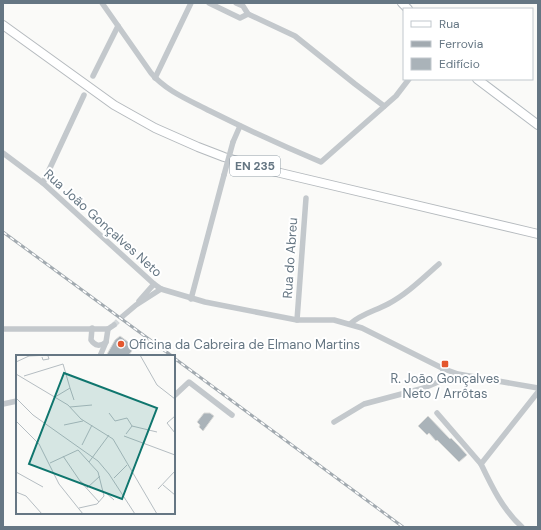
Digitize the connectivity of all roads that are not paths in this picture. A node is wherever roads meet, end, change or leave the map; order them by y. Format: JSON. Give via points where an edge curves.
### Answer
{"nodes":[{"id":1,"x":98,"y":3,"type":"edge"},
{"id":2,"x":191,"y":3,"type":"edge"},
{"id":3,"x":208,"y":3,"type":"edge"},
{"id":4,"x":236,"y":3,"type":"edge"},
{"id":5,"x":104,"y":5,"type":"edge"},
{"id":6,"x":248,"y":14,"type":"junction"},
{"id":7,"x":3,"y":25,"type":"edge"},
{"id":8,"x":118,"y":26,"type":"junction"},
{"id":9,"x":93,"y":76,"type":"dead end"},
{"id":10,"x":155,"y":78,"type":"junction"},
{"id":11,"x":408,"y":80,"type":"edge"},
{"id":12,"x":478,"y":80,"type":"edge"},
{"id":13,"x":84,"y":95,"type":"dead end"},
{"id":14,"x":384,"y":106,"type":"junction"},
{"id":15,"x":538,"y":125,"type":"edge"},
{"id":16,"x":240,"y":126,"type":"junction"},
{"id":17,"x":3,"y":153,"type":"edge"},
{"id":18,"x":43,"y":183,"type":"junction"},
{"id":19,"x":306,"y":198,"type":"dead end"},
{"id":20,"x":538,"y":234,"type":"edge"},
{"id":21,"x":439,"y":264,"type":"dead end"},
{"id":22,"x":154,"y":284,"type":"junction"},
{"id":23,"x":161,"y":289,"type":"junction"},
{"id":24,"x":191,"y":299,"type":"junction"},
{"id":25,"x":136,"y":305,"type":"junction"},
{"id":26,"x":123,"y":316,"type":"tunnel mouth"},
{"id":27,"x":297,"y":320,"type":"junction"},
{"id":28,"x":350,"y":324,"type":"junction"},
{"id":29,"x":114,"y":325,"type":"tunnel mouth"},
{"id":30,"x":92,"y":328,"type":"junction"},
{"id":31,"x":3,"y":329,"type":"edge"},
{"id":32,"x":108,"y":329,"type":"junction"},
{"id":33,"x":106,"y":342,"type":"junction"},
{"id":34,"x":96,"y":345,"type":"junction"},
{"id":35,"x":99,"y":355,"type":"edge"},
{"id":36,"x":100,"y":355,"type":"edge"},
{"id":37,"x":444,"y":369,"type":"junction"},
{"id":38,"x":538,"y":388,"type":"edge"},
{"id":39,"x":538,"y":392,"type":"edge"},
{"id":40,"x":175,"y":395,"type":"edge"},
{"id":41,"x":16,"y":402,"type":"edge"},
{"id":42,"x":3,"y":404,"type":"edge"},
{"id":43,"x":437,"y":413,"type":"dead end"},
{"id":44,"x":232,"y":415,"type":"dead end"},
{"id":45,"x":334,"y":422,"type":"dead end"},
{"id":46,"x":481,"y":464,"type":"junction"},
{"id":47,"x":522,"y":527,"type":"edge"}],
"edges":[{"from":1,"to":5,"type":"street"},
{"from":2,"to":10,"type":"street"},
{"from":3,"to":6,"type":"street","via":[[240,18]]},
{"from":4,"to":6,"type":"street","via":[[243,6]]},
{"from":5,"to":8,"type":"street"},
{"from":6,"to":14,"type":"street","via":[[295,36]]},
{"from":7,"to":20,"type":"main road","number":"EN 235","via":[[114,105],[155,128],[198,147],[272,171]]},
{"from":8,"to":9,"type":"street"},
{"from":8,"to":10,"type":"street"},
{"from":10,"to":16,"type":"street","via":[[176,94]]},
{"from":11,"to":14,"type":"street"},
{"from":12,"to":15,"type":"main road"},
{"from":13,"to":18,"type":"street"},
{"from":14,"to":16,"type":"street","via":[[320,162]]},
{"from":16,"to":24,"type":"street","bridge":true,"via":[[233,142]]},
{"from":17,"to":18,"type":"street","name":"Rua João Gonçalves Neto"},
{"from":18,"to":22,"type":"street","name":"Rua João Gonçalves Neto"},
{"from":19,"to":27,"type":"street","name":"Rua do Abreu"},
{"from":21,"to":28,"type":"street","via":[[388,304],[357,318]]},
{"from":22,"to":23,"type":"street","name":"Rua João Gonçalves Neto"},
{"from":22,"to":25,"type":"street"},
{"from":23,"to":24,"type":"street","name":"Rua João Gonçalves Neto"},
{"from":23,"to":25,"type":"street"},
{"from":24,"to":27,"type":"street","name":"Rua João Gonçalves Neto"},
{"from":25,"to":26,"type":"street"},
{"from":27,"to":28,"type":"street","name":"Rua João Gonçalves Neto","via":[[334,320]]},
{"from":28,"to":37,"type":"street","name":"Rua João Gonçalves Neto"},
{"from":29,"to":32,"type":"street"},
{"from":30,"to":31,"type":"street"},
{"from":30,"to":32,"type":"street"},
{"from":30,"to":34,"type":"street","via":[[91,340]]},
{"from":32,"to":33,"type":"street"},
{"from":33,"to":34,"type":"street"},
{"from":33,"to":36,"type":"street"},
{"from":34,"to":35,"type":"street"},
{"from":37,"to":38,"type":"street","name":"Rua João Gonçalves Neto","via":[[458,374]]},
{"from":37,"to":45,"type":"street","via":[[438,382],[364,404]]},
{"from":39,"to":46,"type":"street"},
{"from":40,"to":44,"type":"street","via":[[189,382]]},
{"from":41,"to":42,"type":"street"},
{"from":43,"to":46,"type":"street"},
{"from":46,"to":47,"type":"street","via":[[499,499]]}]}
